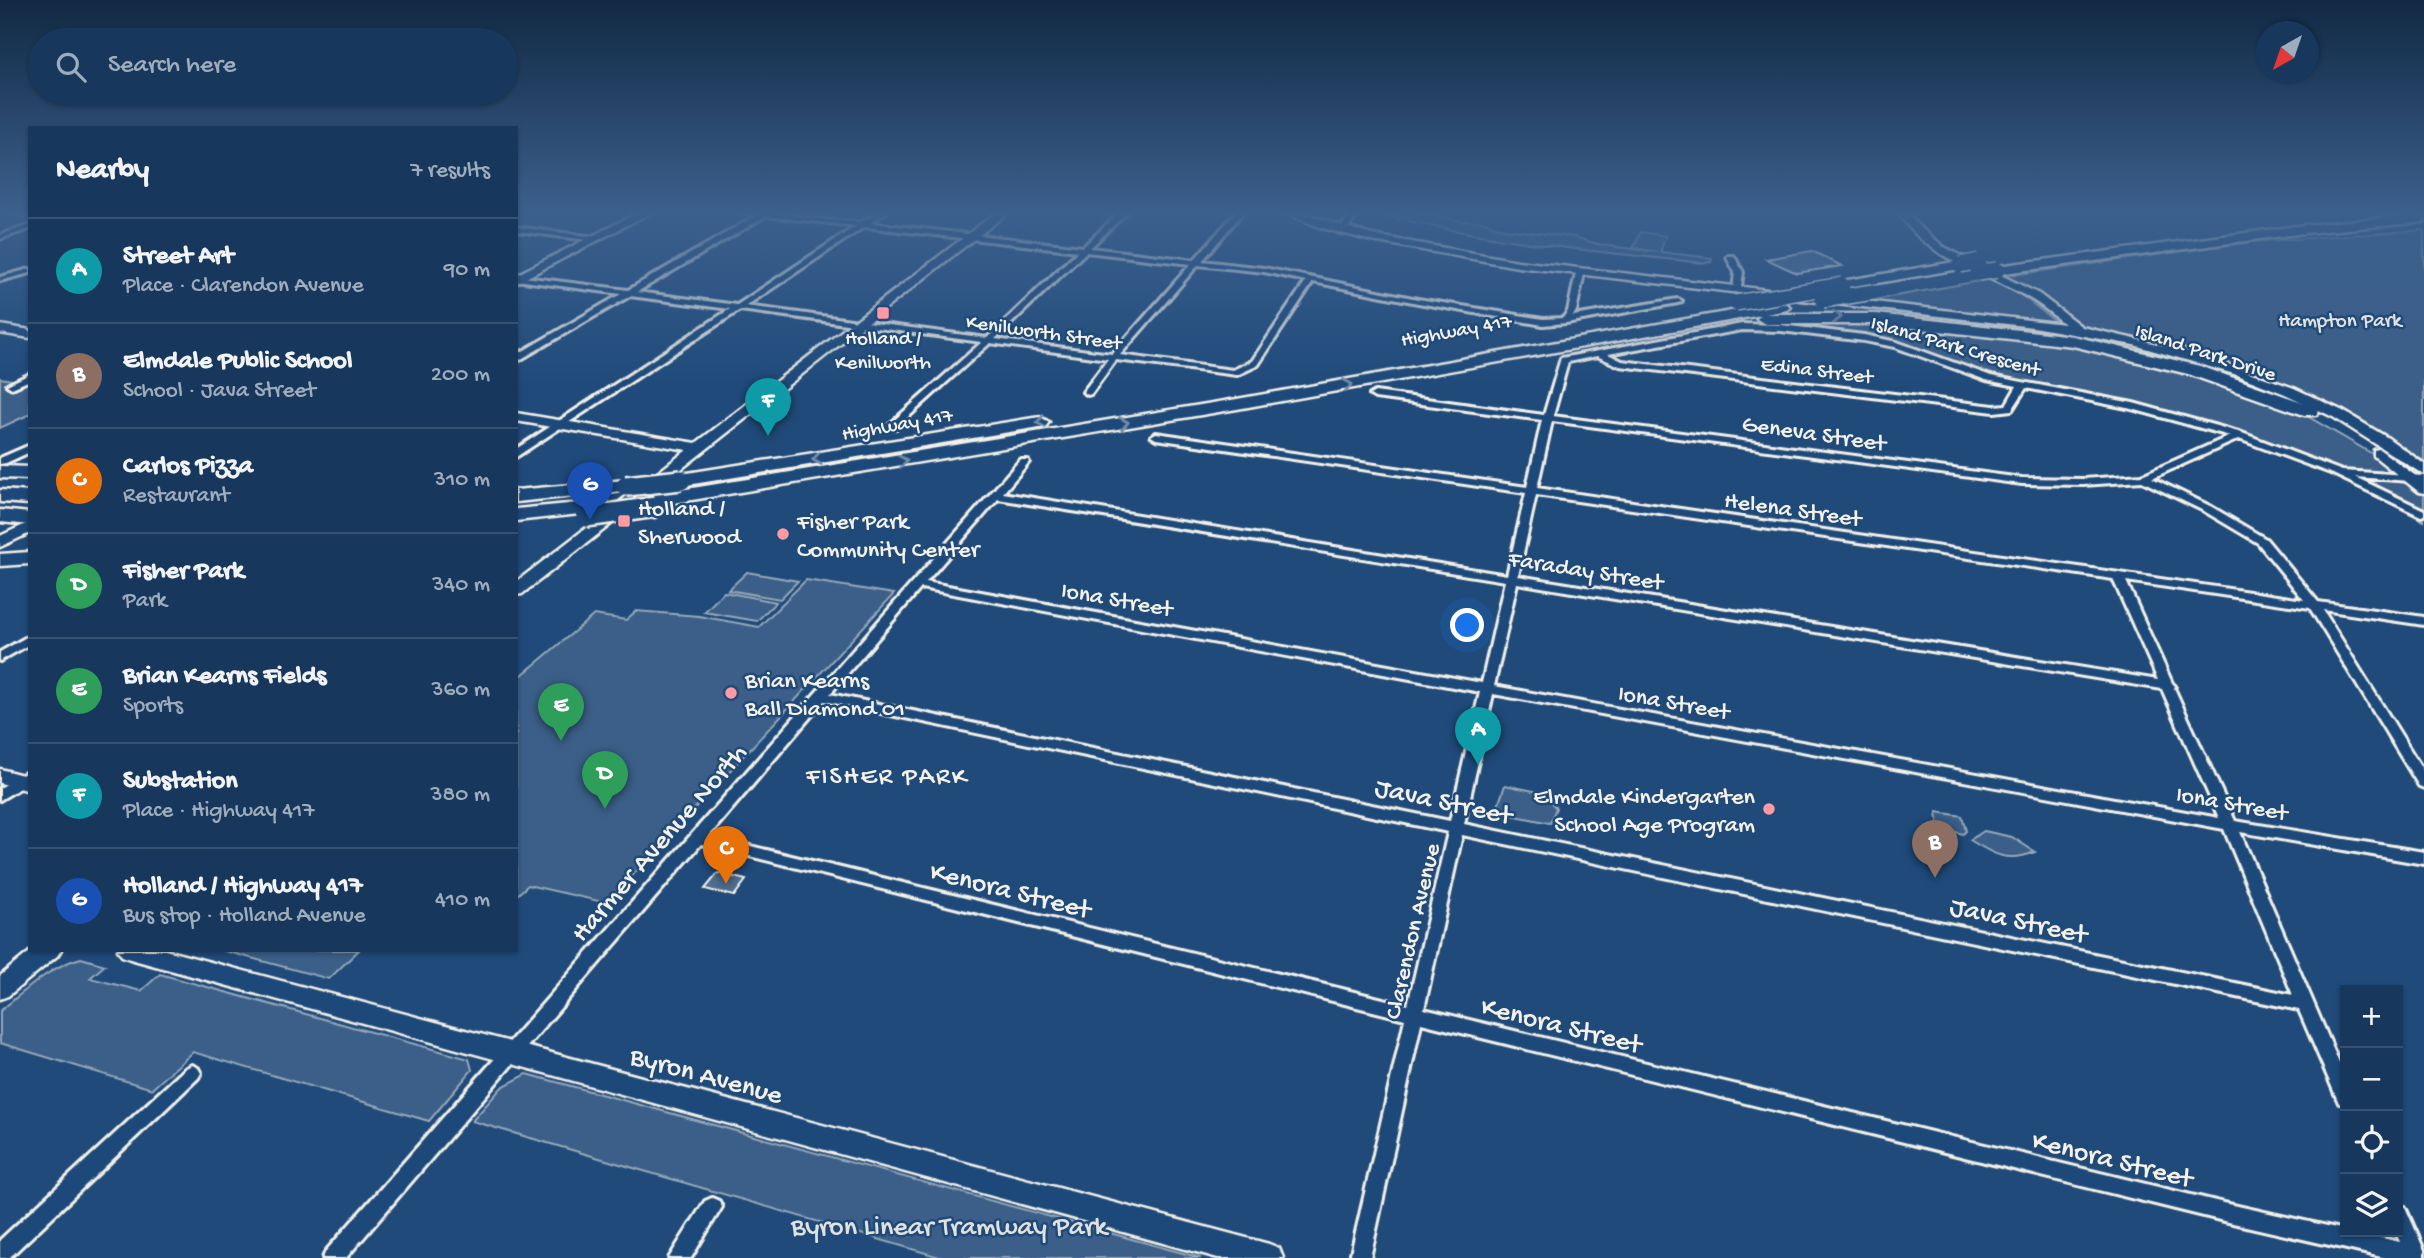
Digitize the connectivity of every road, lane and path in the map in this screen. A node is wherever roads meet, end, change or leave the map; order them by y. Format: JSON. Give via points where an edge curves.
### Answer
{"nodes":[{"id":1,"x":535,"y":270,"type":"edge"},
{"id":2,"x":668,"y":270,"type":"edge"},
{"id":3,"x":797,"y":270,"type":"edge"},
{"id":4,"x":929,"y":270,"type":"edge"},
{"id":5,"x":1062,"y":270,"type":"edge"},
{"id":6,"x":1192,"y":270,"type":"edge"},
{"id":7,"x":1262,"y":270,"type":"edge"},
{"id":8,"x":1558,"y":270,"type":"edge"},
{"id":9,"x":1738,"y":270,"type":"edge"},
{"id":10,"x":1932,"y":270,"type":"edge"},
{"id":11,"x":1967,"y":270,"type":"edge"},
{"id":12,"x":1983,"y":270,"type":"edge"},
{"id":13,"x":28,"y":272,"type":"edge"},
{"id":14,"x":1580,"y":273,"type":"junction"},
{"id":15,"x":518,"y":278,"type":"edge"},
{"id":16,"x":0,"y":279,"type":"edge"},
{"id":17,"x":518,"y":279,"type":"edge"},
{"id":18,"x":1311,"y":279,"type":"junction"},
{"id":19,"x":1842,"y":285,"type":"joint"},
{"id":20,"x":626,"y":294,"type":"junction"},
{"id":21,"x":1737,"y":297,"type":"junction"},
{"id":22,"x":1678,"y":301,"type":"dead end"},
{"id":23,"x":739,"y":308,"type":"junction"},
{"id":24,"x":1950,"y":315,"type":"junction"},
{"id":25,"x":1566,"y":320,"type":"junction"},
{"id":26,"x":859,"y":324,"type":"junction"},
{"id":27,"x":1696,"y":324,"type":"junction"},
{"id":28,"x":0,"y":329,"type":"edge"},
{"id":29,"x":2078,"y":330,"type":"junction"},
{"id":30,"x":28,"y":334,"type":"edge"},
{"id":31,"x":988,"y":341,"type":"junction"},
{"id":32,"x":2105,"y":341,"type":"junction"},
{"id":33,"x":1597,"y":353,"type":"junction"},
{"id":34,"x":518,"y":358,"type":"edge"},
{"id":35,"x":1115,"y":358,"type":"junction"},
{"id":36,"x":28,"y":378,"type":"edge"},
{"id":37,"x":12,"y":384,"type":"dead end"},
{"id":38,"x":2022,"y":386,"type":"junction"},
{"id":39,"x":1088,"y":392,"type":"dead end"},
{"id":40,"x":1375,"y":395,"type":"dead end"},
{"id":41,"x":2310,"y":411,"type":"junction"},
{"id":42,"x":518,"y":416,"type":"edge"},
{"id":43,"x":1548,"y":417,"type":"junction"},
{"id":44,"x":563,"y":424,"type":"junction"},
{"id":45,"x":893,"y":426,"type":"dead end"},
{"id":46,"x":2239,"y":435,"type":"junction"},
{"id":47,"x":1156,"y":436,"type":"dead end"},
{"id":48,"x":698,"y":448,"type":"junction"},
{"id":49,"x":28,"y":449,"type":"edge"},
{"id":50,"x":518,"y":453,"type":"edge"},
{"id":51,"x":1024,"y":462,"type":"dead end"},
{"id":52,"x":1,"y":467,"type":"edge"},
{"id":53,"x":2337,"y":472,"type":"junction"},
{"id":54,"x":28,"y":473,"type":"edge"},
{"id":55,"x":2419,"y":476,"type":"edge"},
{"id":56,"x":2144,"y":478,"type":"junction"},
{"id":57,"x":681,"y":480,"type":"joint"},
{"id":58,"x":2424,"y":489,"type":"edge"},
{"id":59,"x":1532,"y":491,"type":"junction"},
{"id":60,"x":518,"y":494,"type":"edge"},
{"id":61,"x":996,"y":495,"type":"junction"},
{"id":62,"x":0,"y":496,"type":"edge"},
{"id":63,"x":593,"y":512,"type":"junction"},
{"id":64,"x":2421,"y":513,"type":"dead end"},
{"id":65,"x":518,"y":515,"type":"edge"},
{"id":66,"x":0,"y":516,"type":"edge"},
{"id":67,"x":28,"y":518,"type":"edge"},
{"id":68,"x":28,"y":520,"type":"edge"},
{"id":69,"x":28,"y":521,"type":"edge"},
{"id":70,"x":28,"y":522,"type":"edge"},
{"id":71,"x":518,"y":525,"type":"edge"},
{"id":72,"x":0,"y":542,"type":"edge"},
{"id":73,"x":0,"y":550,"type":"edge"},
{"id":74,"x":28,"y":558,"type":"edge"},
{"id":75,"x":0,"y":561,"type":"edge"},
{"id":76,"x":2118,"y":577,"type":"junction"},
{"id":77,"x":1512,"y":579,"type":"junction"},
{"id":78,"x":918,"y":584,"type":"junction"},
{"id":79,"x":518,"y":588,"type":"edge"},
{"id":80,"x":2315,"y":606,"type":"junction"},
{"id":81,"x":2424,"y":621,"type":"edge"},
{"id":82,"x":28,"y":640,"type":"edge"},
{"id":83,"x":0,"y":657,"type":"edge"},
{"id":84,"x":2169,"y":686,"type":"junction"},
{"id":85,"x":1488,"y":690,"type":"junction"},
{"id":86,"x":820,"y":696,"type":"junction"},
{"id":87,"x":0,"y":776,"type":"edge"},
{"id":88,"x":27,"y":780,"type":"edge"},
{"id":89,"x":2424,"y":783,"type":"edge"},
{"id":90,"x":0,"y":795,"type":"edge"},
{"id":91,"x":2229,"y":825,"type":"junction"},
{"id":92,"x":1457,"y":828,"type":"junction"},
{"id":93,"x":697,"y":838,"type":"junction"},
{"id":94,"x":2424,"y":858,"type":"edge"},
{"id":95,"x":46,"y":952,"type":"edge"},
{"id":96,"x":137,"y":952,"type":"edge"},
{"id":97,"x":0,"y":989,"type":"edge"},
{"id":98,"x":2304,"y":1004,"type":"junction"},
{"id":99,"x":1416,"y":1014,"type":"junction"},
{"id":100,"x":512,"y":1053,"type":"junction"},
{"id":101,"x":192,"y":1073,"type":"dead end"},
{"id":102,"x":2340,"y":1086,"type":"edge"},
{"id":103,"x":712,"y":1207,"type":"dead end"},
{"id":104,"x":2403,"y":1226,"type":"edge"},
{"id":105,"x":0,"y":1253,"type":"edge"},
{"id":106,"x":2416,"y":1256,"type":"edge"},
{"id":107,"x":333,"y":1258,"type":"edge"},
{"id":108,"x":679,"y":1258,"type":"edge"},
{"id":109,"x":1269,"y":1258,"type":"edge"},
{"id":110,"x":1360,"y":1258,"type":"edge"}],
"edges":[{"from":1,"to":15,"type":"main road"},
{"from":2,"to":20,"type":"street"},
{"from":3,"to":23,"type":"street"},
{"from":4,"to":26,"type":"main road"},
{"from":5,"to":31,"type":"street"},
{"from":6,"to":35,"type":"street"},
{"from":7,"to":18,"type":"street"},
{"from":8,"to":14,"type":"main road","name":"Island Park Drive"},
{"from":9,"to":21,"type":"street"},
{"from":10,"to":19,"type":"highway","name":"Highway 417"},
{"from":11,"to":27,"type":"highway","bridge":true},
{"from":12,"to":29,"type":"main road","via":[[2032,295]]},
{"from":13,"to":16,"type":"street"},
{"from":14,"to":21,"type":"main road","name":"Island Park Drive"},
{"from":14,"to":25,"type":"street"},
{"from":17,"to":20,"type":"street","name":"Kenilworth Street"},
{"from":18,"to":25,"type":"street","via":[[1543,322]]},
{"from":18,"to":35,"type":"street","name":"Kenilworth Street","via":[[1255,363],[1234,373]]},
{"from":19,"to":21,"type":"highway","name":"Highway 417","bridge":true},
{"from":20,"to":23,"type":"street","name":"Kenilworth Street"},
{"from":20,"to":34,"type":"street"},
{"from":21,"to":24,"type":"main road","name":"Island Park Drive"},
{"from":21,"to":57,"type":"highway","name":"Highway 417","one_way":true,"via":[[1486,348]]},
{"from":22,"to":25,"type":"street"},
{"from":23,"to":26,"type":"street","name":"Kenilworth Street"},
{"from":23,"to":44,"type":"street"},
{"from":24,"to":29,"type":"main road","name":"Island Park Drive"},
{"from":24,"to":32,"type":"main road","name":"Island Park Drive"},
{"from":26,"to":31,"type":"street","name":"Kenilworth Street"},
{"from":26,"to":48,"type":"main road"},
{"from":27,"to":41,"type":"highway","one_way":true,"via":[[1845,317],[2038,336],[2174,365]]},
{"from":63,"to":27,"type":"highway","one_way":true,"bridge":true},
{"from":28,"to":30,"type":"main road"},
{"from":29,"to":32,"type":"main road"},
{"from":29,"to":55,"type":"main road","name":"Island Park Drive","via":[[2201,361],[2282,390],[2363,430]]},
{"from":31,"to":35,"type":"street","name":"Kenilworth Street"},
{"from":31,"to":45,"type":"street"},
{"from":32,"to":41,"type":"main road","name":"Island Park Drive","via":[[2217,372]]},
{"from":33,"to":38,"type":"street","name":"Island Park Crescent","via":[[1734,328],[1768,327],[1883,342]]},
{"from":33,"to":38,"type":"street","name":"Edina Street","via":[[1620,363],[1994,409],[2009,408]]},
{"from":33,"to":43,"type":"street","name":"Clarendon Avenue","via":[[1562,362]]},
{"from":35,"to":39,"type":"street"},
{"from":36,"to":37,"type":"street"},
{"from":38,"to":46,"type":"street","name":"Island Park Crescent","via":[[2133,406]]},
{"from":40,"to":43,"type":"street","name":"Geneva Street"},
{"from":41,"to":55,"type":"main road","name":"Island Park Drive"},
{"from":42,"to":44,"type":"main road"},
{"from":43,"to":56,"type":"street","name":"Geneva Street","via":[[2022,481]]},
{"from":43,"to":59,"type":"street","name":"Clarendon Avenue"},
{"from":44,"to":48,"type":"main road"},
{"from":44,"to":50,"type":"street"},
{"from":46,"to":53,"type":"street","name":"Island Park Crescent"},
{"from":46,"to":56,"type":"street","name":"Geneva Street"},
{"from":47,"to":59,"type":"street","name":"Helena Street"},
{"from":48,"to":79,"type":"main road"},
{"from":49,"to":52,"type":"street"},
{"from":51,"to":61,"type":"street","name":"Harmer Avenue North"},
{"from":52,"to":54,"type":"highway"},
{"from":53,"to":55,"type":"street","name":"Island Park Crescent"},
{"from":53,"to":64,"type":"street","name":"Island Park Crescent"},
{"from":55,"to":58,"type":"main road","name":"Island Park Drive"},
{"from":56,"to":80,"type":"street","via":[[2262,541]]},
{"from":57,"to":60,"type":"highway","name":"Highway 417","bridge":true},
{"from":59,"to":76,"type":"street","name":"Helena Street"},
{"from":59,"to":77,"type":"street","name":"Clarendon Avenue"},
{"from":61,"to":77,"type":"street","name":"Faraday Street"},
{"from":61,"to":78,"type":"street","name":"Harmer Avenue North"},
{"from":62,"to":67,"type":"highway"},
{"from":63,"to":65,"type":"highway"},
{"from":63,"to":71,"type":"highway"},
{"from":66,"to":68,"type":"highway"},
{"from":69,"to":72,"type":"main road"},
{"from":70,"to":73,"type":"main road"},
{"from":74,"to":75,"type":"highway"},
{"from":76,"to":80,"type":"street","name":"Helena Street"},
{"from":76,"to":84,"type":"street"},
{"from":77,"to":84,"type":"street","name":"Faraday Street"},
{"from":77,"to":85,"type":"street","name":"Clarendon Avenue"},
{"from":78,"to":85,"type":"street","name":"Iona Street"},
{"from":78,"to":86,"type":"street","name":"Harmer Avenue North"},
{"from":80,"to":81,"type":"street","name":"Helena Street"},
{"from":80,"to":89,"type":"street"},
{"from":82,"to":83,"type":"street"},
{"from":84,"to":91,"type":"street"},
{"from":85,"to":91,"type":"street","name":"Iona Street"},
{"from":85,"to":92,"type":"street","name":"Clarendon Avenue"},
{"from":86,"to":92,"type":"street","name":"Java Street"},
{"from":86,"to":93,"type":"street","name":"Harmer Avenue North"},
{"from":87,"to":88,"type":"main road"},
{"from":88,"to":90,"type":"street"},
{"from":91,"to":94,"type":"street","name":"Iona Street"},
{"from":91,"to":98,"type":"street"},
{"from":92,"to":98,"type":"street","name":"Java Street"},
{"from":92,"to":99,"type":"street","name":"Clarendon Avenue"},
{"from":93,"to":99,"type":"street","name":"Kenora Street"},
{"from":93,"to":100,"type":"street","name":"Harmer Avenue North"},
{"from":95,"to":97,"type":"main road"},
{"from":96,"to":100,"type":"main road","name":"Byron Avenue"},
{"from":98,"to":102,"type":"street"},
{"from":99,"to":106,"type":"street","name":"Kenora Street"},
{"from":99,"to":110,"type":"street","name":"Clarendon Avenue"},
{"from":100,"to":107,"type":"street","name":"Harmer Avenue North"},
{"from":100,"to":109,"type":"main road","name":"Byron Avenue"},
{"from":101,"to":105,"type":"street"},
{"from":103,"to":108,"type":"street"},
{"from":104,"to":106,"type":"street"}]}
